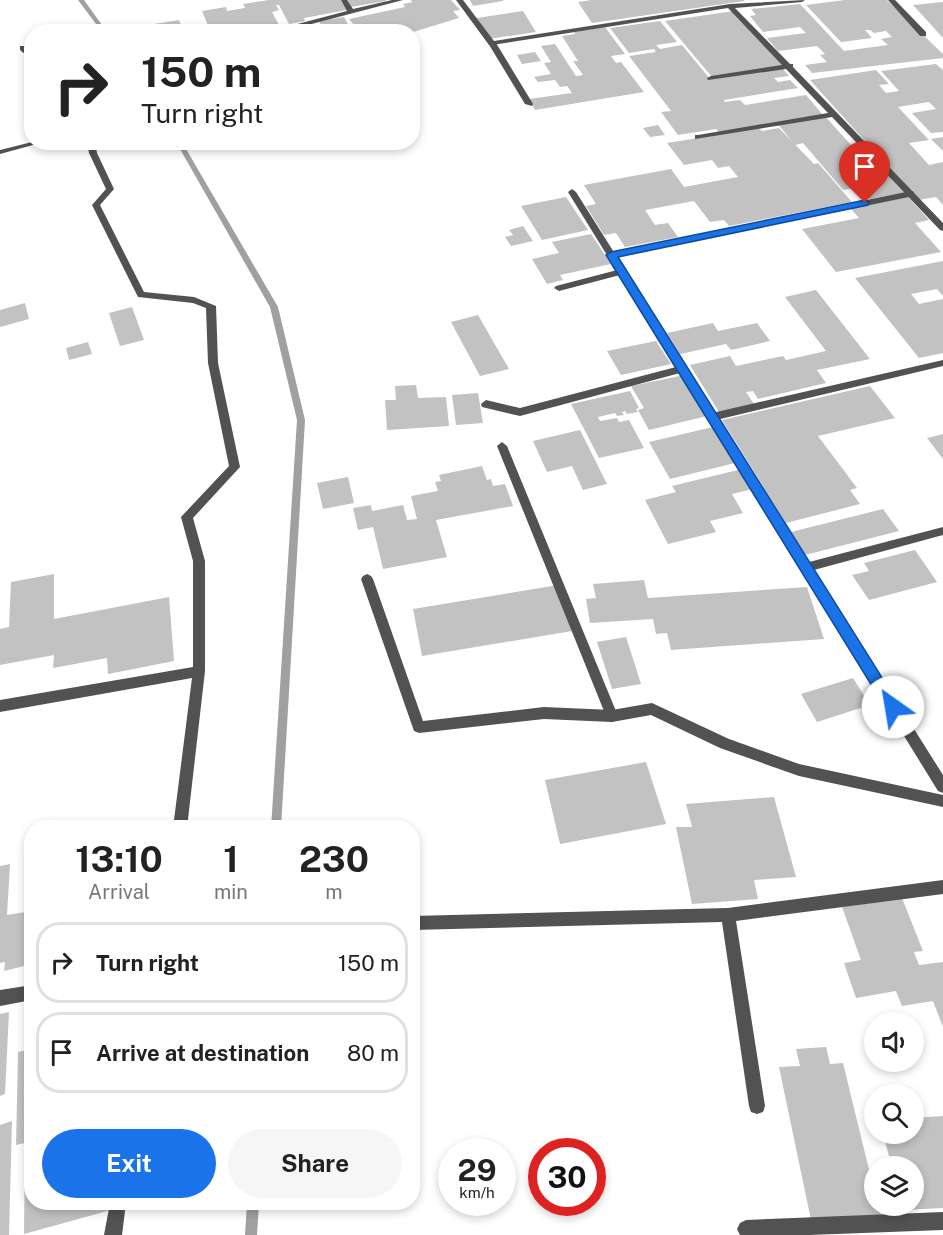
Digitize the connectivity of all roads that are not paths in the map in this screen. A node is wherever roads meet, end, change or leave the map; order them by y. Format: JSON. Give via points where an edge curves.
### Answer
{"nodes":[{"id":1,"x":344,"y":0,"type":"edge"},
{"id":2,"x":400,"y":0,"type":"edge"},
{"id":3,"x":459,"y":0,"type":"edge"},
{"id":4,"x":802,"y":0,"type":"edge"},
{"id":5,"x":891,"y":0,"type":"edge"},
{"id":6,"x":730,"y":6,"type":"junction"},
{"id":7,"x":351,"y":12,"type":"junction"},
{"id":8,"x":302,"y":24,"type":"edge"},
{"id":9,"x":923,"y":34,"type":"dead end"},
{"id":10,"x":492,"y":44,"type":"junction"},
{"id":11,"x":790,"y":66,"type":"junction"},
{"id":12,"x":711,"y":78,"type":"dead end"},
{"id":13,"x":529,"y":104,"type":"dead end"},
{"id":14,"x":835,"y":114,"type":"junction"},
{"id":15,"x":698,"y":137,"type":"dead end"},
{"id":16,"x":24,"y":146,"type":"edge"},
{"id":17,"x":94,"y":150,"type":"edge"},
{"id":18,"x":0,"y":152,"type":"edge"},
{"id":19,"x":572,"y":192,"type":"dead end"},
{"id":20,"x":910,"y":194,"type":"junction"},
{"id":21,"x":943,"y":228,"type":"edge"},
{"id":22,"x":611,"y":255,"type":"junction"},
{"id":23,"x":621,"y":272,"type":"junction"},
{"id":24,"x":559,"y":288,"type":"dead end"},
{"id":25,"x":943,"y":363,"type":"edge"},
{"id":26,"x":683,"y":369,"type":"junction"},
{"id":27,"x":486,"y":404,"type":"dead end"},
{"id":28,"x":712,"y":417,"type":"junction"},
{"id":29,"x":502,"y":446,"type":"dead end"},
{"id":30,"x":943,"y":531,"type":"edge"},
{"id":31,"x":806,"y":567,"type":"junction"},
{"id":32,"x":367,"y":579,"type":"dead end"},
{"id":33,"x":199,"y":671,"type":"junction"},
{"id":34,"x":0,"y":706,"type":"edge"},
{"id":35,"x":612,"y":716,"type":"junction"},
{"id":36,"x":943,"y":788,"type":"edge"},
{"id":37,"x":943,"y":801,"type":"edge"},
{"id":38,"x":181,"y":820,"type":"edge"},
{"id":39,"x":943,"y":887,"type":"edge"},
{"id":40,"x":728,"y":915,"type":"junction"},
{"id":41,"x":420,"y":923,"type":"edge"},
{"id":42,"x":24,"y":994,"type":"edge"},
{"id":43,"x":0,"y":998,"type":"edge"},
{"id":44,"x":757,"y":1106,"type":"dead end"},
{"id":45,"x":117,"y":1210,"type":"edge"},
{"id":46,"x":943,"y":1221,"type":"edge"},
{"id":47,"x":746,"y":1229,"type":"dead end"},
{"id":48,"x":113,"y":1235,"type":"edge"}],
"edges":[{"from":1,"to":7,"type":"street"},
{"from":2,"to":7,"type":"street"},
{"from":3,"to":10,"type":"street"},
{"from":4,"to":6,"type":"street"},
{"from":5,"to":9,"type":"street"},
{"from":6,"to":10,"type":"street"},
{"from":6,"to":11,"type":"street"},
{"from":7,"to":8,"type":"street"},
{"from":10,"to":13,"type":"street"},
{"from":11,"to":12,"type":"street"},
{"from":11,"to":14,"type":"street"},
{"from":14,"to":15,"type":"street"},
{"from":14,"to":20,"type":"street"},
{"from":16,"to":18,"type":"street"},
{"from":17,"to":33,"type":"street","via":[[110,189],[96,205],[141,295],[194,300],[211,306],[213,363],[235,467],[187,517],[199,561]]},
{"from":19,"to":22,"type":"street"},
{"from":20,"to":21,"type":"street"},
{"from":20,"to":22,"type":"street"},
{"from":22,"to":23,"type":"street"},
{"from":23,"to":24,"type":"street"},
{"from":23,"to":26,"type":"street"},
{"from":25,"to":28,"type":"street"},
{"from":26,"to":27,"type":"street","via":[[520,412]]},
{"from":26,"to":28,"type":"street"},
{"from":28,"to":31,"type":"street"},
{"from":29,"to":35,"type":"street"},
{"from":30,"to":31,"type":"street"},
{"from":31,"to":36,"type":"street"},
{"from":32,"to":35,"type":"street","via":[[419,727],[544,713]]},
{"from":33,"to":34,"type":"street"},
{"from":33,"to":38,"type":"street"},
{"from":35,"to":37,"type":"street","via":[[652,709],[726,744],[799,770]]},
{"from":39,"to":40,"type":"street"},
{"from":40,"to":41,"type":"street"},
{"from":40,"to":44,"type":"street"},
{"from":42,"to":43,"type":"street"},
{"from":45,"to":48,"type":"street"},
{"from":46,"to":47,"type":"street"}]}
